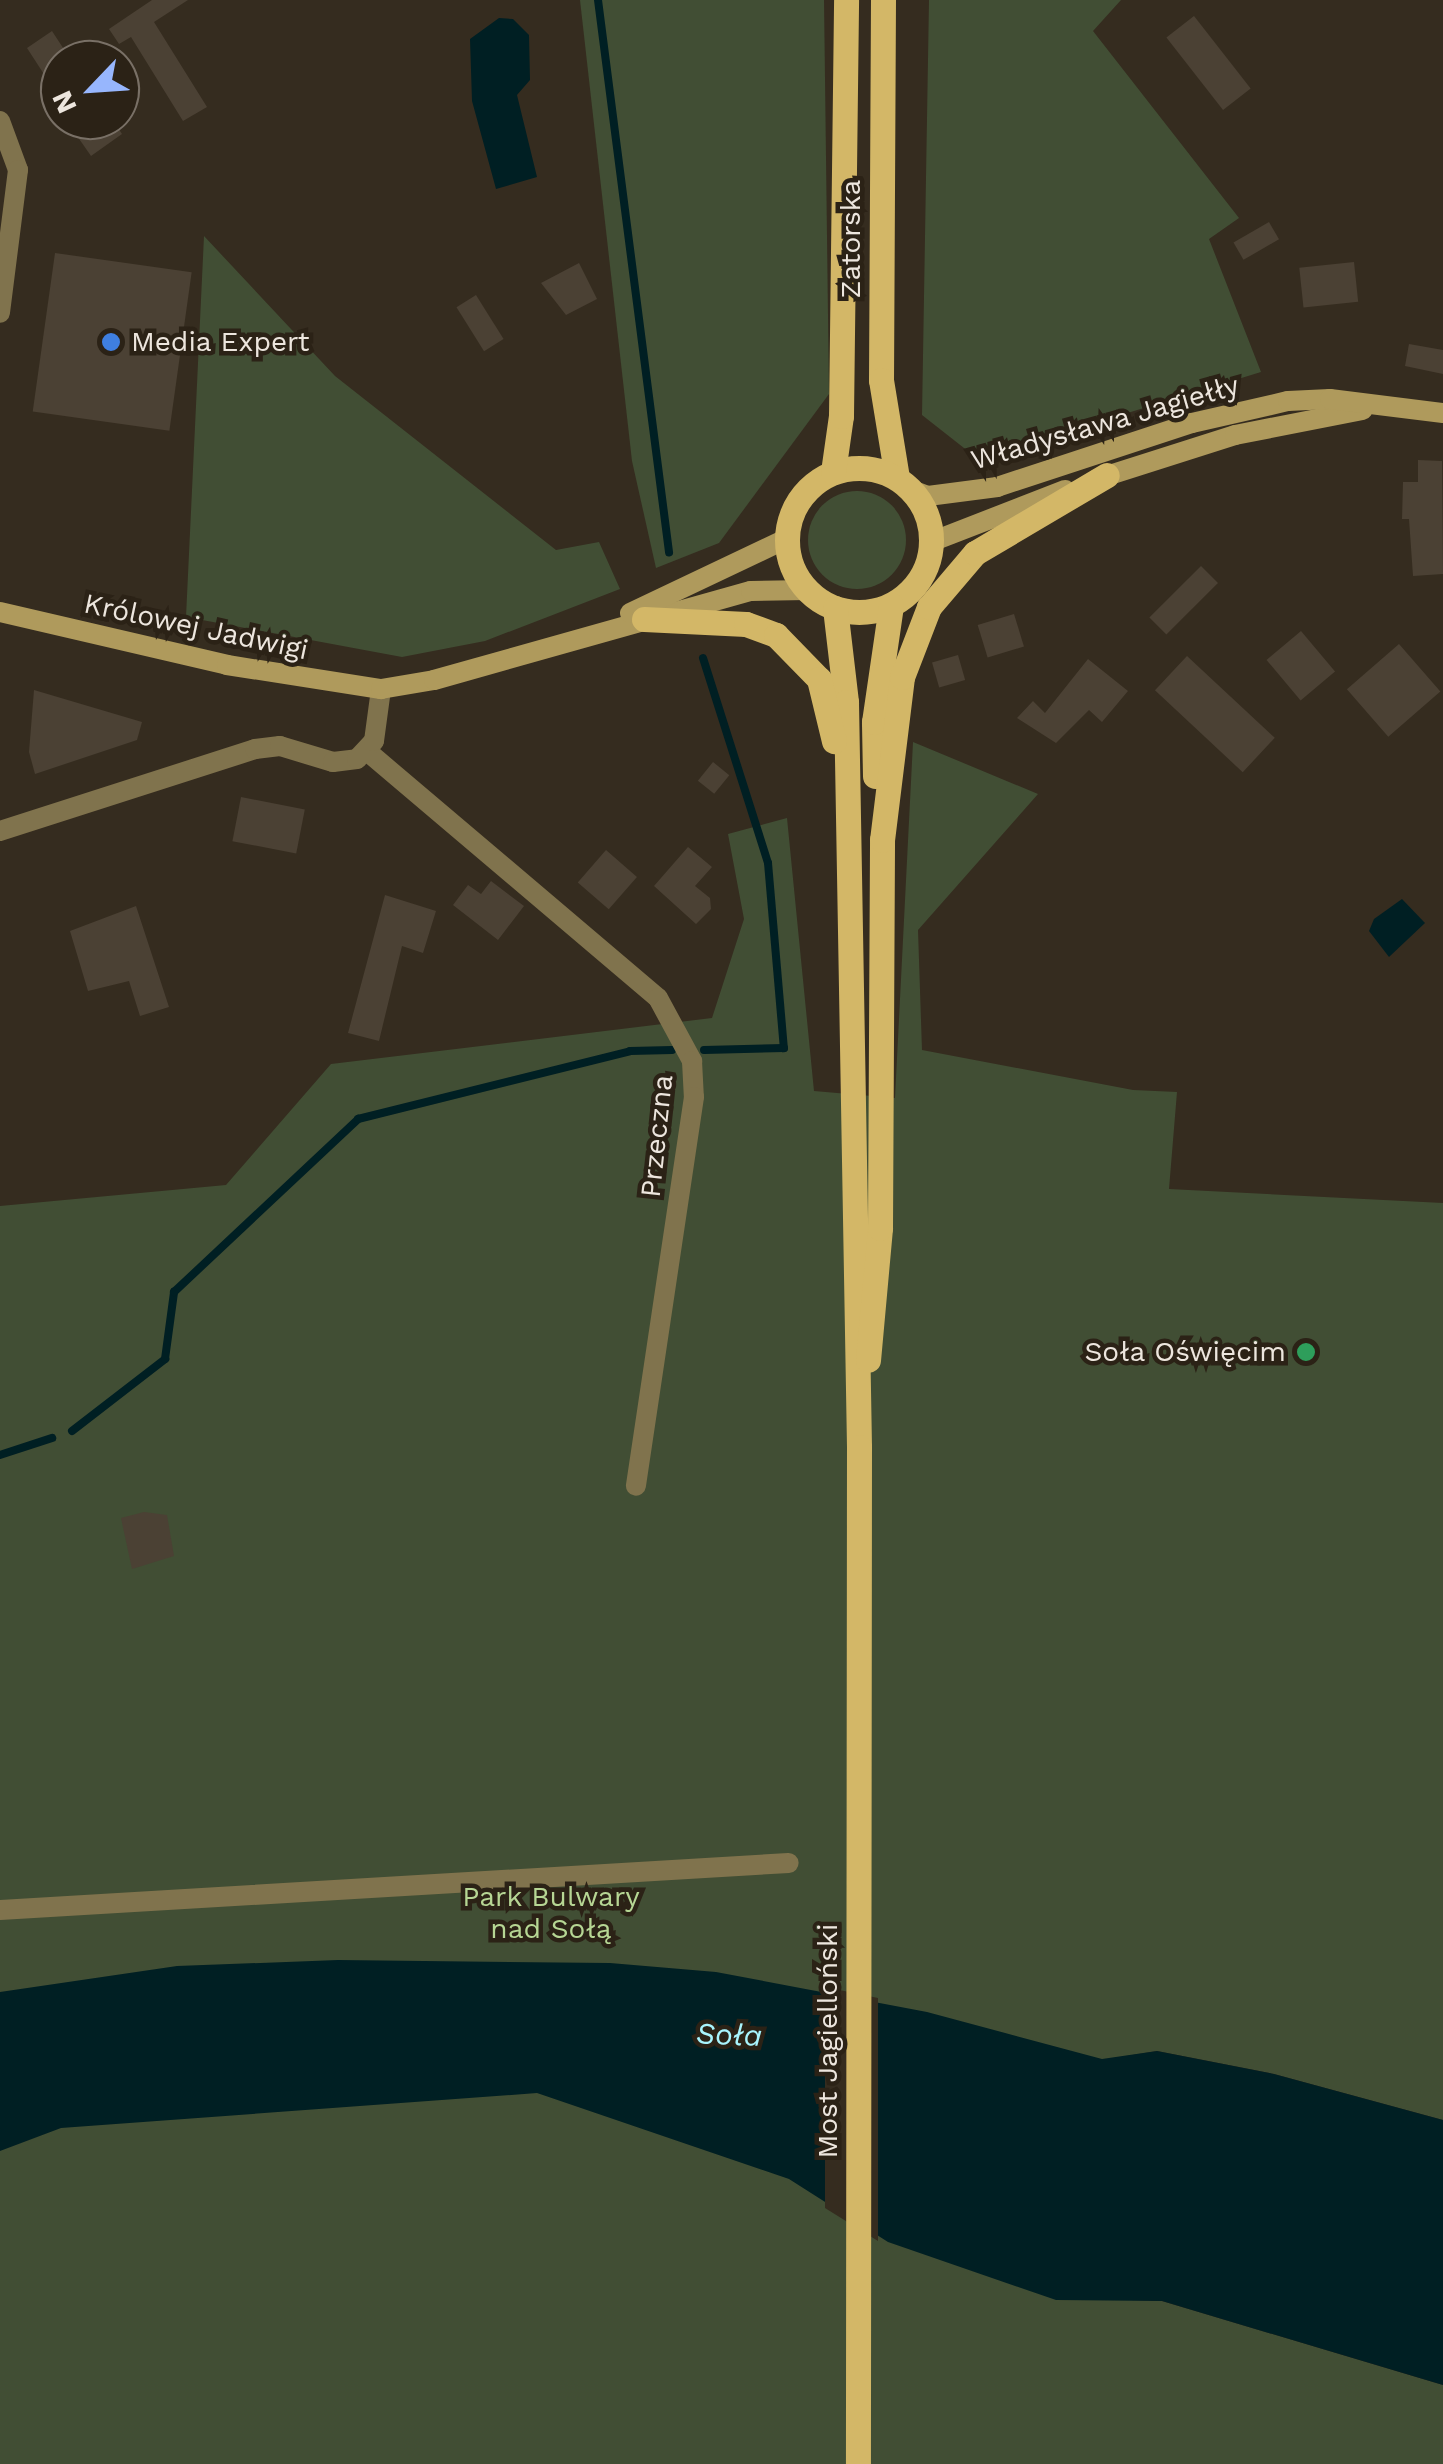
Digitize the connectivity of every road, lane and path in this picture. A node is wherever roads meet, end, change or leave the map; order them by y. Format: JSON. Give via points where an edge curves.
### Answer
{"nodes":[{"id":1,"x":846,"y":0,"type":"edge"},
{"id":2,"x":884,"y":0,"type":"edge"},
{"id":3,"x":0,"y":121,"type":"edge"},
{"id":4,"x":0,"y":312,"type":"edge"},
{"id":5,"x":1374,"y":408,"type":"junction"},
{"id":6,"x":1443,"y":413,"type":"edge"},
{"id":7,"x":834,"y":472,"type":"junction"},
{"id":8,"x":1107,"y":475,"type":"junction"},
{"id":9,"x":904,"y":484,"type":"junction"},
{"id":10,"x":786,"y":539,"type":"junction"},
{"id":11,"x":931,"y":542,"type":"junction"},
{"id":12,"x":807,"y":590,"type":"junction"},
{"id":13,"x":891,"y":605,"type":"junction"},
{"id":14,"x":835,"y":608,"type":"junction"},
{"id":15,"x":0,"y":612,"type":"edge"},
{"id":16,"x":644,"y":619,"type":"junction"},
{"id":17,"x":583,"y":633,"type":"junction"},
{"id":18,"x":382,"y":688,"type":"junction"},
{"id":19,"x":368,"y":752,"type":"junction"},
{"id":20,"x":848,"y":830,"type":"junction"},
{"id":21,"x":0,"y":831,"type":"edge"},
{"id":22,"x":882,"y":840,"type":"junction"},
{"id":23,"x":858,"y":1447,"type":"junction"},
{"id":24,"x":636,"y":1486,"type":"dead end"},
{"id":25,"x":789,"y":1863,"type":"dead end"},
{"id":26,"x":0,"y":1910,"type":"edge"},
{"id":27,"x":858,"y":2464,"type":"edge"}],
"edges":[{"from":1,"to":7,"type":"main road","name":"Zatorska","via":[[841,416]]},
{"from":2,"to":9,"type":"main road","name":"Zatorska","via":[[881,380]]},
{"from":3,"to":4,"type":"street","via":[[18,170]]},
{"from":5,"to":6,"type":"street","name":"Władysława Jagiełły"},
{"from":5,"to":8,"type":"street","name":"Władysława Jagiełły","via":[[1235,435]]},
{"from":5,"to":9,"type":"street","name":"Władysława Jagiełły","via":[[1330,399],[1288,401],[1206,419],[997,487],[928,496]]},
{"from":7,"to":9,"type":"main road","via":[[855,467]]},
{"from":7,"to":10,"type":"main road","via":[[799,498]]},
{"from":8,"to":11,"type":"street","name":"Władysława Jagiełły"},
{"from":8,"to":22,"type":"main road","via":[[976,553],[929,607],[902,678]]},
{"from":9,"to":11,"type":"main road"},
{"from":10,"to":12,"type":"main road"},
{"from":10,"to":17,"type":"street"},
{"from":11,"to":13,"type":"main road","via":[[920,579]]},
{"from":12,"to":14,"type":"main road"},
{"from":12,"to":16,"type":"street","via":[[752,590]]},
{"from":13,"to":14,"type":"main road","via":[[854,612]]},
{"from":13,"to":22,"type":"main road","via":[[874,722]]},
{"from":14,"to":20,"type":"main road"},
{"from":15,"to":18,"type":"street","name":"Królowej Jadwigi","via":[[227,665]]},
{"from":16,"to":17,"type":"street"},
{"from":16,"to":20,"type":"main road","via":[[746,624],[776,635],[808,660],[828,709]]},
{"from":17,"to":18,"type":"street","via":[[434,680]]},
{"from":18,"to":19,"type":"street"},
{"from":19,"to":21,"type":"street","via":[[333,762],[280,746],[254,749]]},
{"from":19,"to":24,"type":"street","name":"Przeczna","via":[[658,998],[681,1032],[694,1097]]},
{"from":20,"to":23,"type":"main road"},
{"from":22,"to":23,"type":"main road","via":[[880,1228]]},
{"from":23,"to":27,"type":"main road","name":"Most Jagielloński"},
{"from":25,"to":26,"type":"street"}]}
